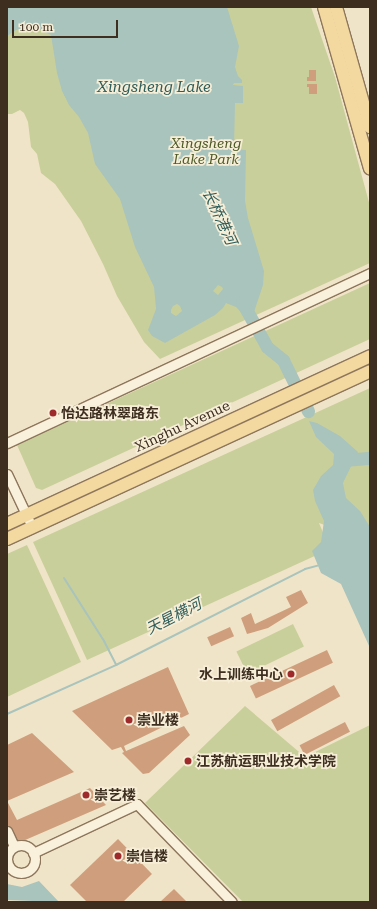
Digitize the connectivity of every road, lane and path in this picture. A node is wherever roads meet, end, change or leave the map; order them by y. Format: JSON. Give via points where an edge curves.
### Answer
{"nodes":[{"id":1,"x":324,"y":7,"type":"edge"},
{"id":2,"x":336,"y":7,"type":"edge"},
{"id":3,"x":370,"y":127,"type":"edge"},
{"id":4,"x":370,"y":170,"type":"edge"},
{"id":5,"x":370,"y":273,"type":"edge"},
{"id":6,"x":370,"y":356,"type":"edge"},
{"id":7,"x":370,"y":371,"type":"edge"},
{"id":8,"x":7,"y":443,"type":"edge"},
{"id":9,"x":7,"y":474,"type":"edge"},
{"id":10,"x":26,"y":515,"type":"junction"},
{"id":11,"x":7,"y":524,"type":"edge"},
{"id":12,"x":32,"y":527,"type":"junction"},
{"id":13,"x":7,"y":538,"type":"edge"},
{"id":14,"x":7,"y":831,"type":"edge"},
{"id":15,"x":14,"y":846,"type":"junction"},
{"id":16,"x":34,"y":853,"type":"junction"},
{"id":17,"x":7,"y":862,"type":"edge"},
{"id":18,"x":232,"y":902,"type":"edge"}],
"edges":[{"from":1,"to":4,"type":"main road"},
{"from":2,"to":3,"type":"main road"},
{"from":5,"to":8,"type":"street"},
{"from":6,"to":10,"type":"main road","name":"Xinghu Avenue"},
{"from":7,"to":12,"type":"main road","name":"Xinghu Avenue"},
{"from":9,"to":10,"type":"street"},
{"from":10,"to":11,"type":"main road","name":"Xinghu Avenue"},
{"from":10,"to":12,"type":"street"},
{"from":12,"to":13,"type":"main road","name":"Xinghu Avenue"},
{"from":14,"to":15,"type":"street"},
{"from":15,"to":16,"type":"street","via":[[22,845]]},
{"from":15,"to":17,"type":"street","via":[[8,853]]},
{"from":16,"to":17,"type":"street","via":[[35,862],[31,869],[24,872],[15,872]]},
{"from":16,"to":18,"type":"street","via":[[136,804]]}]}
